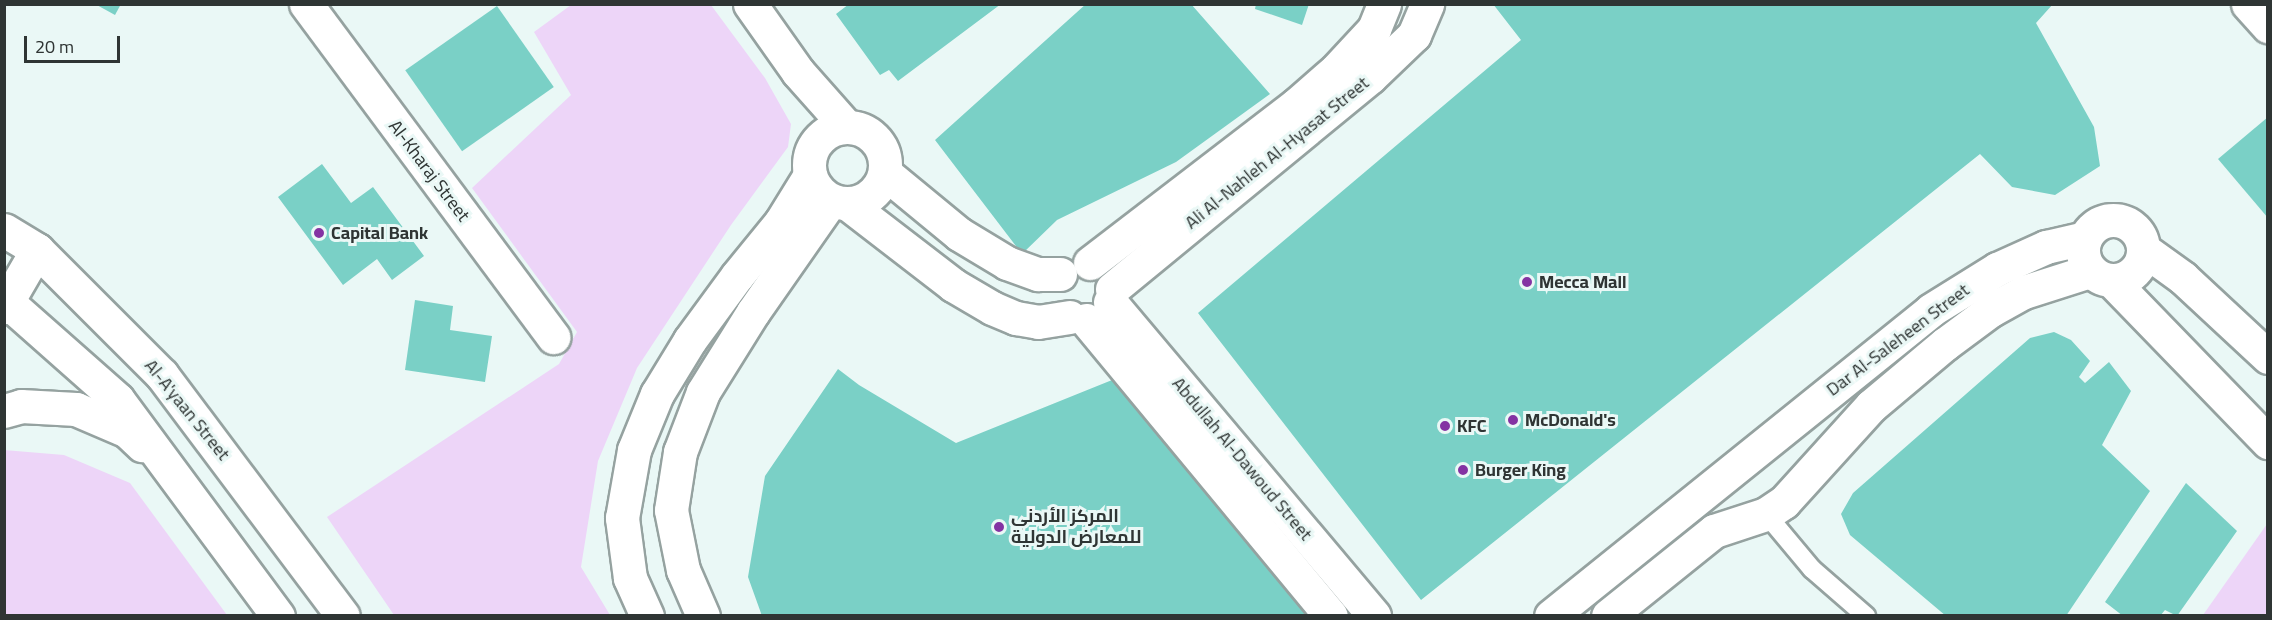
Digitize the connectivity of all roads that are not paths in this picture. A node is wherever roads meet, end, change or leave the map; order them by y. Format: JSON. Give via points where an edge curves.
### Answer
{"nodes":[{"id":1,"x":306,"y":4,"type":"edge"},
{"id":2,"x":750,"y":4,"type":"edge"},
{"id":3,"x":1384,"y":4,"type":"edge"},
{"id":4,"x":1427,"y":4,"type":"edge"},
{"id":5,"x":2248,"y":4,"type":"edge"},
{"id":6,"x":2268,"y":26,"type":"edge"},
{"id":7,"x":798,"y":72,"type":"junction"},
{"id":8,"x":846,"y":126,"type":"junction"},
{"id":9,"x":817,"y":142,"type":"junction"},
{"id":10,"x":885,"y":172,"type":"junction"},
{"id":11,"x":810,"y":175,"type":"junction"},
{"id":12,"x":840,"y":202,"type":"junction"},
{"id":13,"x":4,"y":230,"type":"edge"},
{"id":14,"x":2085,"y":238,"type":"junction"},
{"id":15,"x":2144,"y":249,"type":"junction"},
{"id":16,"x":37,"y":250,"type":"junction"},
{"id":17,"x":1090,"y":263,"type":"junction"},
{"id":18,"x":1060,"y":274,"type":"junction"},
{"id":19,"x":2101,"y":276,"type":"junction"},
{"id":20,"x":6,"y":302,"type":"edge"},
{"id":21,"x":1094,"y":307,"type":"junction"},
{"id":22,"x":553,"y":338,"type":"dead end"},
{"id":23,"x":2268,"y":357,"type":"edge"},
{"id":24,"x":4,"y":411,"type":"edge"},
{"id":25,"x":2268,"y":442,"type":"edge"},
{"id":26,"x":167,"y":469,"type":"junction"},
{"id":27,"x":1729,"y":473,"type":"junction"},
{"id":28,"x":1766,"y":514,"type":"junction"},
{"id":29,"x":278,"y":615,"type":"edge"},
{"id":30,"x":343,"y":615,"type":"edge"},
{"id":31,"x":647,"y":615,"type":"edge"},
{"id":32,"x":703,"y":615,"type":"edge"},
{"id":33,"x":1331,"y":615,"type":"edge"},
{"id":34,"x":1374,"y":615,"type":"edge"},
{"id":35,"x":1551,"y":615,"type":"edge"},
{"id":36,"x":1608,"y":615,"type":"edge"},
{"id":37,"x":1866,"y":615,"type":"edge"}],
"edges":[{"from":1,"to":22,"type":"street","name":"Al-Kharaj Street"},
{"from":2,"to":7,"type":"street"},
{"from":3,"to":17,"type":"street","name":"Ali Al-Nahleh Al-Hyasat Street","via":[[1374,29],[1336,70]]},
{"from":4,"to":21,"type":"street","name":"Ali Al-Nahleh Al-Hyasat Street","via":[[1414,35],[1370,77]]},
{"from":5,"to":6,"type":"street"},
{"from":7,"to":8,"type":"street"},
{"from":7,"to":9,"type":"street"},
{"from":8,"to":9,"type":"street","via":[[825,134]]},
{"from":8,"to":10,"type":"street","via":[[863,130],[877,140],[885,155]]},
{"from":9,"to":11,"type":"street","via":[[810,157]]},
{"from":10,"to":12,"type":"street","via":[[878,188],[865,199]]},
{"from":10,"to":18,"type":"street","via":[[959,234],[1007,263],[1038,274]]},
{"from":11,"to":12,"type":"street","via":[[818,190]]},
{"from":11,"to":31,"type":"street","via":[[781,222],[690,340],[657,394],[634,450],[622,518],[630,578]]},
{"from":12,"to":21,"type":"street","via":[[953,285],[1016,318],[1038,322]]},
{"from":12,"to":32,"type":"street","via":[[753,312],[703,392],[681,452],[671,510],[683,570]]},
{"from":13,"to":16,"type":"street","name":"Al-A'yaan Street"},
{"from":14,"to":15,"type":"street","via":[[2092,228],[2113,219],[2135,228]]},
{"from":14,"to":19,"type":"street","via":[[2084,261]]},
{"from":14,"to":27,"type":"street","name":"Dar Al-Saleheen Street","via":[[2030,254],[1964,288],[1931,310]]},
{"from":15,"to":19,"type":"street","via":[[2141,262],[2124,279]]},
{"from":15,"to":23,"type":"street","via":[[2183,278]]},
{"from":16,"to":20,"type":"street"},
{"from":16,"to":30,"type":"street","name":"Al-A'yaan Street","via":[[162,375]]},
{"from":17,"to":18,"type":"street","via":[[1073,264]]},
{"from":17,"to":21,"type":"street","via":[[1105,272]]},
{"from":18,"to":21,"type":"street","via":[[1054,289],[1058,305]]},
{"from":19,"to":25,"type":"street"},
{"from":19,"to":28,"type":"street","name":"Dar Al-Saleheen Street","via":[[2024,292],[1991,310],[1871,406],[1798,488]]},
{"from":20,"to":26,"type":"street","via":[[118,400]]},
{"from":21,"to":33,"type":"street","name":"Abdullah Al-Dawoud Street"},
{"from":21,"to":34,"type":"street","name":"Abdullah Al-Dawoud Street"},
{"from":24,"to":26,"type":"street","via":[[21,406],[76,409],[127,431]]},
{"from":26,"to":29,"type":"street"},
{"from":27,"to":28,"type":"street","via":[[1745,502]]},
{"from":27,"to":35,"type":"street","name":"Dar Al-Saleheen Street"},
{"from":28,"to":36,"type":"street","name":"Dar Al-Saleheen Street","via":[[1714,531]]},
{"from":28,"to":37,"type":"lane","via":[[1812,569]]}]}
